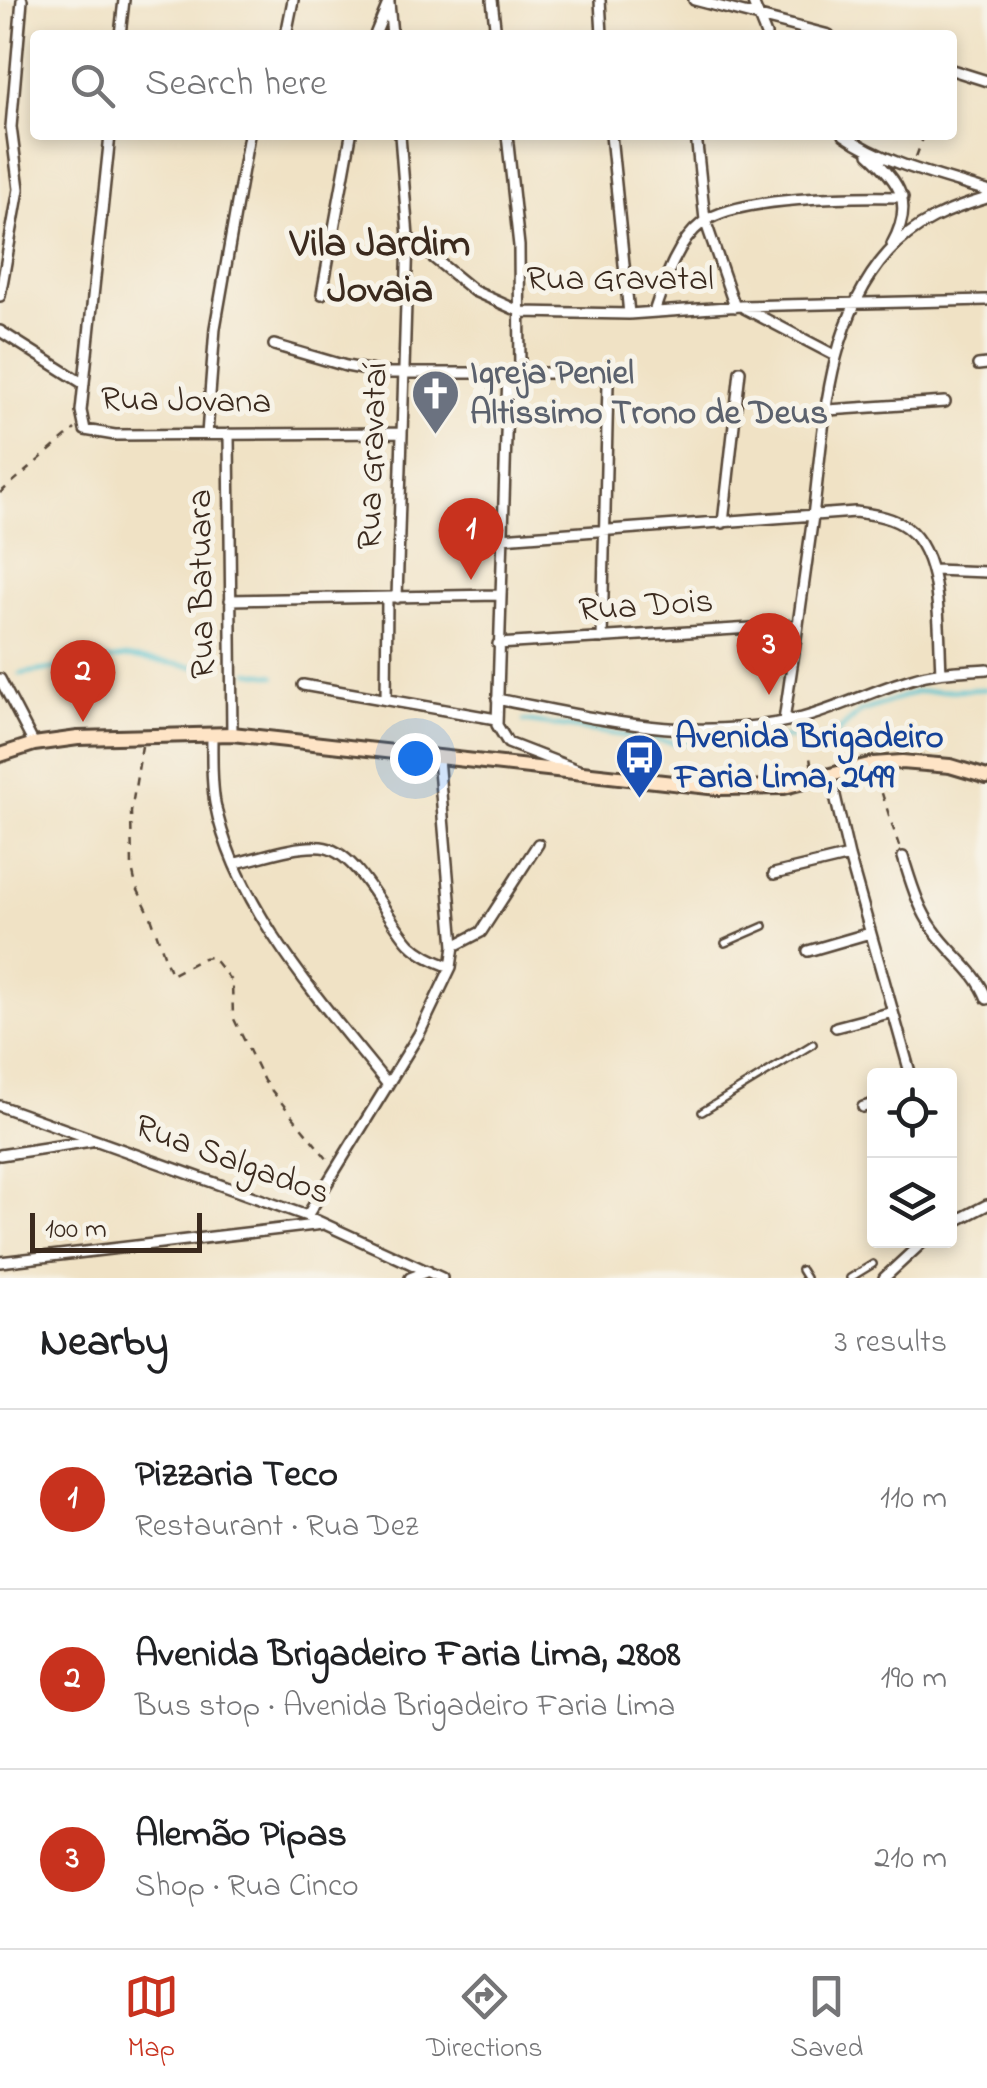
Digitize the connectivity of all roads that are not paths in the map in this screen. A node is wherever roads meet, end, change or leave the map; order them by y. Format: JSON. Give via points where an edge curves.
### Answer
{"nodes":[{"id":1,"x":22,"y":0,"type":"edge"},
{"id":2,"x":124,"y":0,"type":"edge"},
{"id":3,"x":293,"y":0,"type":"edge"},
{"id":4,"x":389,"y":0,"type":"edge"},
{"id":5,"x":492,"y":0,"type":"edge"},
{"id":6,"x":600,"y":0,"type":"edge"},
{"id":7,"x":694,"y":0,"type":"edge"},
{"id":8,"x":752,"y":0,"type":"edge"},
{"id":9,"x":756,"y":14,"type":"junction"},
{"id":10,"x":121,"y":30,"type":"edge"},
{"id":11,"x":287,"y":30,"type":"edge"},
{"id":12,"x":377,"y":30,"type":"edge"},
{"id":13,"x":392,"y":30,"type":"edge"},
{"id":14,"x":495,"y":30,"type":"edge"},
{"id":15,"x":602,"y":30,"type":"edge"},
{"id":16,"x":764,"y":30,"type":"edge"},
{"id":17,"x":812,"y":30,"type":"edge"},
{"id":18,"x":957,"y":71,"type":"edge"},
{"id":19,"x":987,"y":80,"type":"edge"},
{"id":20,"x":109,"y":140,"type":"edge"},
{"id":21,"x":248,"y":140,"type":"edge"},
{"id":22,"x":351,"y":140,"type":"edge"},
{"id":23,"x":400,"y":140,"type":"edge"},
{"id":24,"x":508,"y":140,"type":"edge"},
{"id":25,"x":614,"y":140,"type":"edge"},
{"id":26,"x":697,"y":140,"type":"edge"},
{"id":27,"x":851,"y":140,"type":"edge"},
{"id":28,"x":862,"y":148,"type":"junction"},
{"id":29,"x":987,"y":195,"type":"edge"},
{"id":30,"x":903,"y":197,"type":"junction"},
{"id":31,"x":705,"y":220,"type":"junction"},
{"id":32,"x":408,"y":237,"type":"junction"},
{"id":33,"x":886,"y":255,"type":"junction"},
{"id":34,"x":322,"y":294,"type":"dead end"},
{"id":35,"x":0,"y":296,"type":"edge"},
{"id":36,"x":987,"y":300,"type":"edge"},
{"id":37,"x":856,"y":303,"type":"junction"},
{"id":38,"x":738,"y":306,"type":"junction"},
{"id":39,"x":521,"y":312,"type":"junction"},
{"id":40,"x":654,"y":312,"type":"junction"},
{"id":41,"x":629,"y":314,"type":"junction"},
{"id":42,"x":0,"y":331,"type":"edge"},
{"id":43,"x":274,"y":346,"type":"dead end"},
{"id":44,"x":836,"y":356,"type":"junction"},
{"id":45,"x":740,"y":371,"type":"dead end"},
{"id":46,"x":508,"y":372,"type":"junction"},
{"id":47,"x":520,"y":373,"type":"junction"},
{"id":48,"x":404,"y":374,"type":"junction"},
{"id":49,"x":84,"y":384,"type":"junction"},
{"id":50,"x":944,"y":402,"type":"dead end"},
{"id":51,"x":828,"y":410,"type":"junction"},
{"id":52,"x":207,"y":434,"type":"junction"},
{"id":53,"x":229,"y":434,"type":"junction"},
{"id":54,"x":401,"y":434,"type":"junction"},
{"id":55,"x":813,"y":516,"type":"junction"},
{"id":56,"x":723,"y":524,"type":"junction"},
{"id":57,"x":604,"y":530,"type":"junction"},
{"id":58,"x":501,"y":538,"type":"junction"},
{"id":59,"x":933,"y":570,"type":"junction"},
{"id":60,"x":987,"y":572,"type":"edge"},
{"id":61,"x":499,"y":595,"type":"junction"},
{"id":62,"x":392,"y":598,"type":"junction"},
{"id":63,"x":230,"y":600,"type":"junction"},
{"id":64,"x":798,"y":625,"type":"junction"},
{"id":65,"x":602,"y":638,"type":"junction"},
{"id":66,"x":498,"y":644,"type":"junction"},
{"id":67,"x":987,"y":669,"type":"edge"},
{"id":68,"x":940,"y":672,"type":"junction"},
{"id":69,"x":0,"y":678,"type":"edge"},
{"id":70,"x":303,"y":684,"type":"dead end"},
{"id":71,"x":496,"y":698,"type":"junction"},
{"id":72,"x":386,"y":700,"type":"junction"},
{"id":73,"x":496,"y":719,"type":"junction"},
{"id":74,"x":784,"y":721,"type":"junction"},
{"id":75,"x":212,"y":734,"type":"junction"},
{"id":76,"x":232,"y":734,"type":"junction"},
{"id":77,"x":34,"y":744,"type":"junction"},
{"id":78,"x":0,"y":755,"type":"edge"},
{"id":79,"x":438,"y":758,"type":"junction"},
{"id":80,"x":830,"y":774,"type":"junction"},
{"id":81,"x":584,"y":776,"type":"junction"},
{"id":82,"x":987,"y":777,"type":"edge"},
{"id":83,"x":538,"y":844,"type":"dead end"},
{"id":84,"x":849,"y":856,"type":"junction"},
{"id":85,"x":903,"y":857,"type":"road end"},
{"id":86,"x":236,"y":863,"type":"junction"},
{"id":87,"x":774,"y":874,"type":"dead end"},
{"id":88,"x":764,"y":926,"type":"dead end"},
{"id":89,"x":870,"y":932,"type":"junction"},
{"id":90,"x":726,"y":943,"type":"dead end"},
{"id":91,"x":454,"y":946,"type":"junction"},
{"id":92,"x":808,"y":951,"type":"dead end"},
{"id":93,"x":451,"y":968,"type":"junction"},
{"id":94,"x":986,"y":990,"type":"edge"},
{"id":95,"x":893,"y":1012,"type":"junction"},
{"id":96,"x":836,"y":1027,"type":"dead end"},
{"id":97,"x":813,"y":1044,"type":"dead end"},
{"id":98,"x":909,"y":1068,"type":"edge"},
{"id":99,"x":388,"y":1085,"type":"junction"},
{"id":100,"x":0,"y":1106,"type":"edge"},
{"id":101,"x":867,"y":1106,"type":"edge"},
{"id":102,"x":863,"y":1107,"type":"dead end"},
{"id":103,"x":702,"y":1112,"type":"dead end"},
{"id":104,"x":46,"y":1132,"type":"junction"},
{"id":105,"x":94,"y":1141,"type":"junction"},
{"id":106,"x":36,"y":1150,"type":"junction"},
{"id":107,"x":0,"y":1155,"type":"edge"},
{"id":108,"x":987,"y":1205,"type":"edge"},
{"id":109,"x":307,"y":1216,"type":"junction"},
{"id":110,"x":957,"y":1218,"type":"edge"},
{"id":111,"x":326,"y":1224,"type":"junction"},
{"id":112,"x":917,"y":1248,"type":"edge"},
{"id":113,"x":0,"y":1262,"type":"edge"},
{"id":114,"x":873,"y":1264,"type":"dead end"},
{"id":115,"x":801,"y":1270,"type":"dead end"},
{"id":116,"x":428,"y":1271,"type":"junction"},
{"id":117,"x":410,"y":1278,"type":"edge"},
{"id":118,"x":442,"y":1278,"type":"edge"},
{"id":119,"x":806,"y":1278,"type":"edge"},
{"id":120,"x":850,"y":1278,"type":"edge"},
{"id":121,"x":884,"y":1278,"type":"edge"}],
"edges":[{"from":1,"to":35,"type":"street","via":[[11,127],[18,189]]},
{"from":2,"to":10,"type":"street"},
{"from":3,"to":11,"type":"street"},
{"from":4,"to":12,"type":"street"},
{"from":4,"to":13,"type":"street"},
{"from":5,"to":14,"type":"street"},
{"from":6,"to":15,"type":"street"},
{"from":7,"to":9,"type":"street"},
{"from":8,"to":9,"type":"street"},
{"from":9,"to":16,"type":"street"},
{"from":9,"to":17,"type":"street"},
{"from":18,"to":19,"type":"street"},
{"from":20,"to":49,"type":"street","name":"Rua Jovana"},
{"from":21,"to":52,"type":"street","via":[[216,328]]},
{"from":22,"to":34,"type":"street"},
{"from":23,"to":32,"type":"street","name":"Rua Gravataí"},
{"from":24,"to":39,"type":"street"},
{"from":25,"to":41,"type":"street"},
{"from":26,"to":31,"type":"street"},
{"from":27,"to":28,"type":"street"},
{"from":28,"to":29,"type":"street"},
{"from":28,"to":30,"type":"street"},
{"from":29,"to":33,"type":"street","via":[[923,224]]},
{"from":30,"to":31,"type":"street","via":[[779,202]]},
{"from":30,"to":33,"type":"street","via":[[901,224]]},
{"from":31,"to":38,"type":"street"},
{"from":31,"to":40,"type":"street","via":[[679,253]]},
{"from":32,"to":39,"type":"street","name":"Rua Gravatal","via":[[474,291]]},
{"from":32,"to":48,"type":"street","name":"Rua Gravataí"},
{"from":33,"to":37,"type":"street"},
{"from":36,"to":37,"type":"street","name":"Rua Gravatal"},
{"from":37,"to":38,"type":"street","name":"Rua Gravatal"},
{"from":37,"to":44,"type":"street"},
{"from":38,"to":40,"type":"street","name":"Rua Gravatal"},
{"from":38,"to":44,"type":"street"},
{"from":39,"to":41,"type":"street","name":"Rua Gravatal"},
{"from":39,"to":47,"type":"street"},
{"from":40,"to":41,"type":"street","name":"Rua Gravatal"},
{"from":42,"to":49,"type":"street"},
{"from":43,"to":48,"type":"street"},
{"from":44,"to":51,"type":"street"},
{"from":45,"to":56,"type":"street"},
{"from":46,"to":47,"type":"street"},
{"from":46,"to":48,"type":"street"},
{"from":46,"to":58,"type":"street"},
{"from":47,"to":57,"type":"street","via":[[599,374],[608,383]]},
{"from":48,"to":54,"type":"street","name":"Rua Gravataí"},
{"from":49,"to":52,"type":"street","name":"Rua Jovana","via":[[85,430]]},
{"from":50,"to":51,"type":"street"},
{"from":51,"to":55,"type":"street"},
{"from":52,"to":53,"type":"street","name":"Rua Jovana"},
{"from":53,"to":54,"type":"street","name":"Rua Jovana"},
{"from":53,"to":63,"type":"street","name":"Rua Batuara"},
{"from":54,"to":62,"type":"street","name":"Rua Gravataí"},
{"from":55,"to":56,"type":"street"},
{"from":55,"to":59,"type":"street","via":[[855,512],[904,525],[922,543]]},
{"from":55,"to":64,"type":"street"},
{"from":56,"to":57,"type":"street"},
{"from":57,"to":58,"type":"street"},
{"from":57,"to":65,"type":"street"},
{"from":58,"to":61,"type":"street"},
{"from":59,"to":60,"type":"street"},
{"from":59,"to":68,"type":"street"},
{"from":61,"to":62,"type":"street"},
{"from":61,"to":66,"type":"street"},
{"from":62,"to":63,"type":"street"},
{"from":62,"to":72,"type":"street","name":"Rua Gravataí"},
{"from":63,"to":76,"type":"street","name":"Rua Batuara"},
{"from":64,"to":65,"type":"street","name":"Rua Dois"},
{"from":64,"to":74,"type":"street"},
{"from":65,"to":66,"type":"street","name":"Rua Dois"},
{"from":66,"to":71,"type":"street"},
{"from":67,"to":68,"type":"street"},
{"from":68,"to":74,"type":"street"},
{"from":69,"to":77,"type":"street"},
{"from":70,"to":72,"type":"street"},
{"from":71,"to":73,"type":"street"},
{"from":71,"to":74,"type":"street","via":[[650,729]]},
{"from":72,"to":73,"type":"street"},
{"from":73,"to":81,"type":"street","via":[[508,743]]},
{"from":75,"to":76,"type":"main road"},
{"from":75,"to":77,"type":"main road"},
{"from":75,"to":86,"type":"street","via":[[216,804]]},
{"from":76,"to":79,"type":"main road"},
{"from":77,"to":78,"type":"main road"},
{"from":79,"to":81,"type":"main road"},
{"from":79,"to":91,"type":"street"},
{"from":80,"to":81,"type":"main road","via":[[784,786],[718,788]]},
{"from":80,"to":82,"type":"main road","via":[[873,764],[933,764]]},
{"from":80,"to":84,"type":"street"},
{"from":83,"to":91,"type":"street","via":[[481,932]]},
{"from":84,"to":87,"type":"street"},
{"from":84,"to":89,"type":"street"},
{"from":85,"to":94,"type":"street","via":[[932,928]]},
{"from":86,"to":93,"type":"street","via":[[304,848],[334,850],[412,946]]},
{"from":86,"to":99,"type":"street","via":[[264,921]]},
{"from":88,"to":90,"type":"lane"},
{"from":89,"to":92,"type":"street"},
{"from":89,"to":95,"type":"street"},
{"from":91,"to":93,"type":"street"},
{"from":93,"to":99,"type":"street"},
{"from":95,"to":96,"type":"street"},
{"from":95,"to":98,"type":"street"},
{"from":97,"to":103,"type":"lane"},
{"from":99,"to":109,"type":"street"},
{"from":100,"to":104,"type":"street","name":"Rua Salgados"},
{"from":101,"to":102,"type":"street"},
{"from":104,"to":105,"type":"street","name":"Rua Salgados"},
{"from":104,"to":106,"type":"street"},
{"from":105,"to":106,"type":"street"},
{"from":105,"to":109,"type":"street","name":"Rua Salgados"},
{"from":106,"to":107,"type":"street"},
{"from":108,"to":110,"type":"street"},
{"from":109,"to":111,"type":"street","name":"Rua Salgados"},
{"from":111,"to":113,"type":"street"},
{"from":111,"to":116,"type":"street","name":"Rua Salgados"},
{"from":112,"to":121,"type":"street"},
{"from":114,"to":120,"type":"lane"},
{"from":115,"to":119,"type":"lane"},
{"from":116,"to":117,"type":"street"},
{"from":116,"to":118,"type":"street","name":"Rua Salgados"}]}
